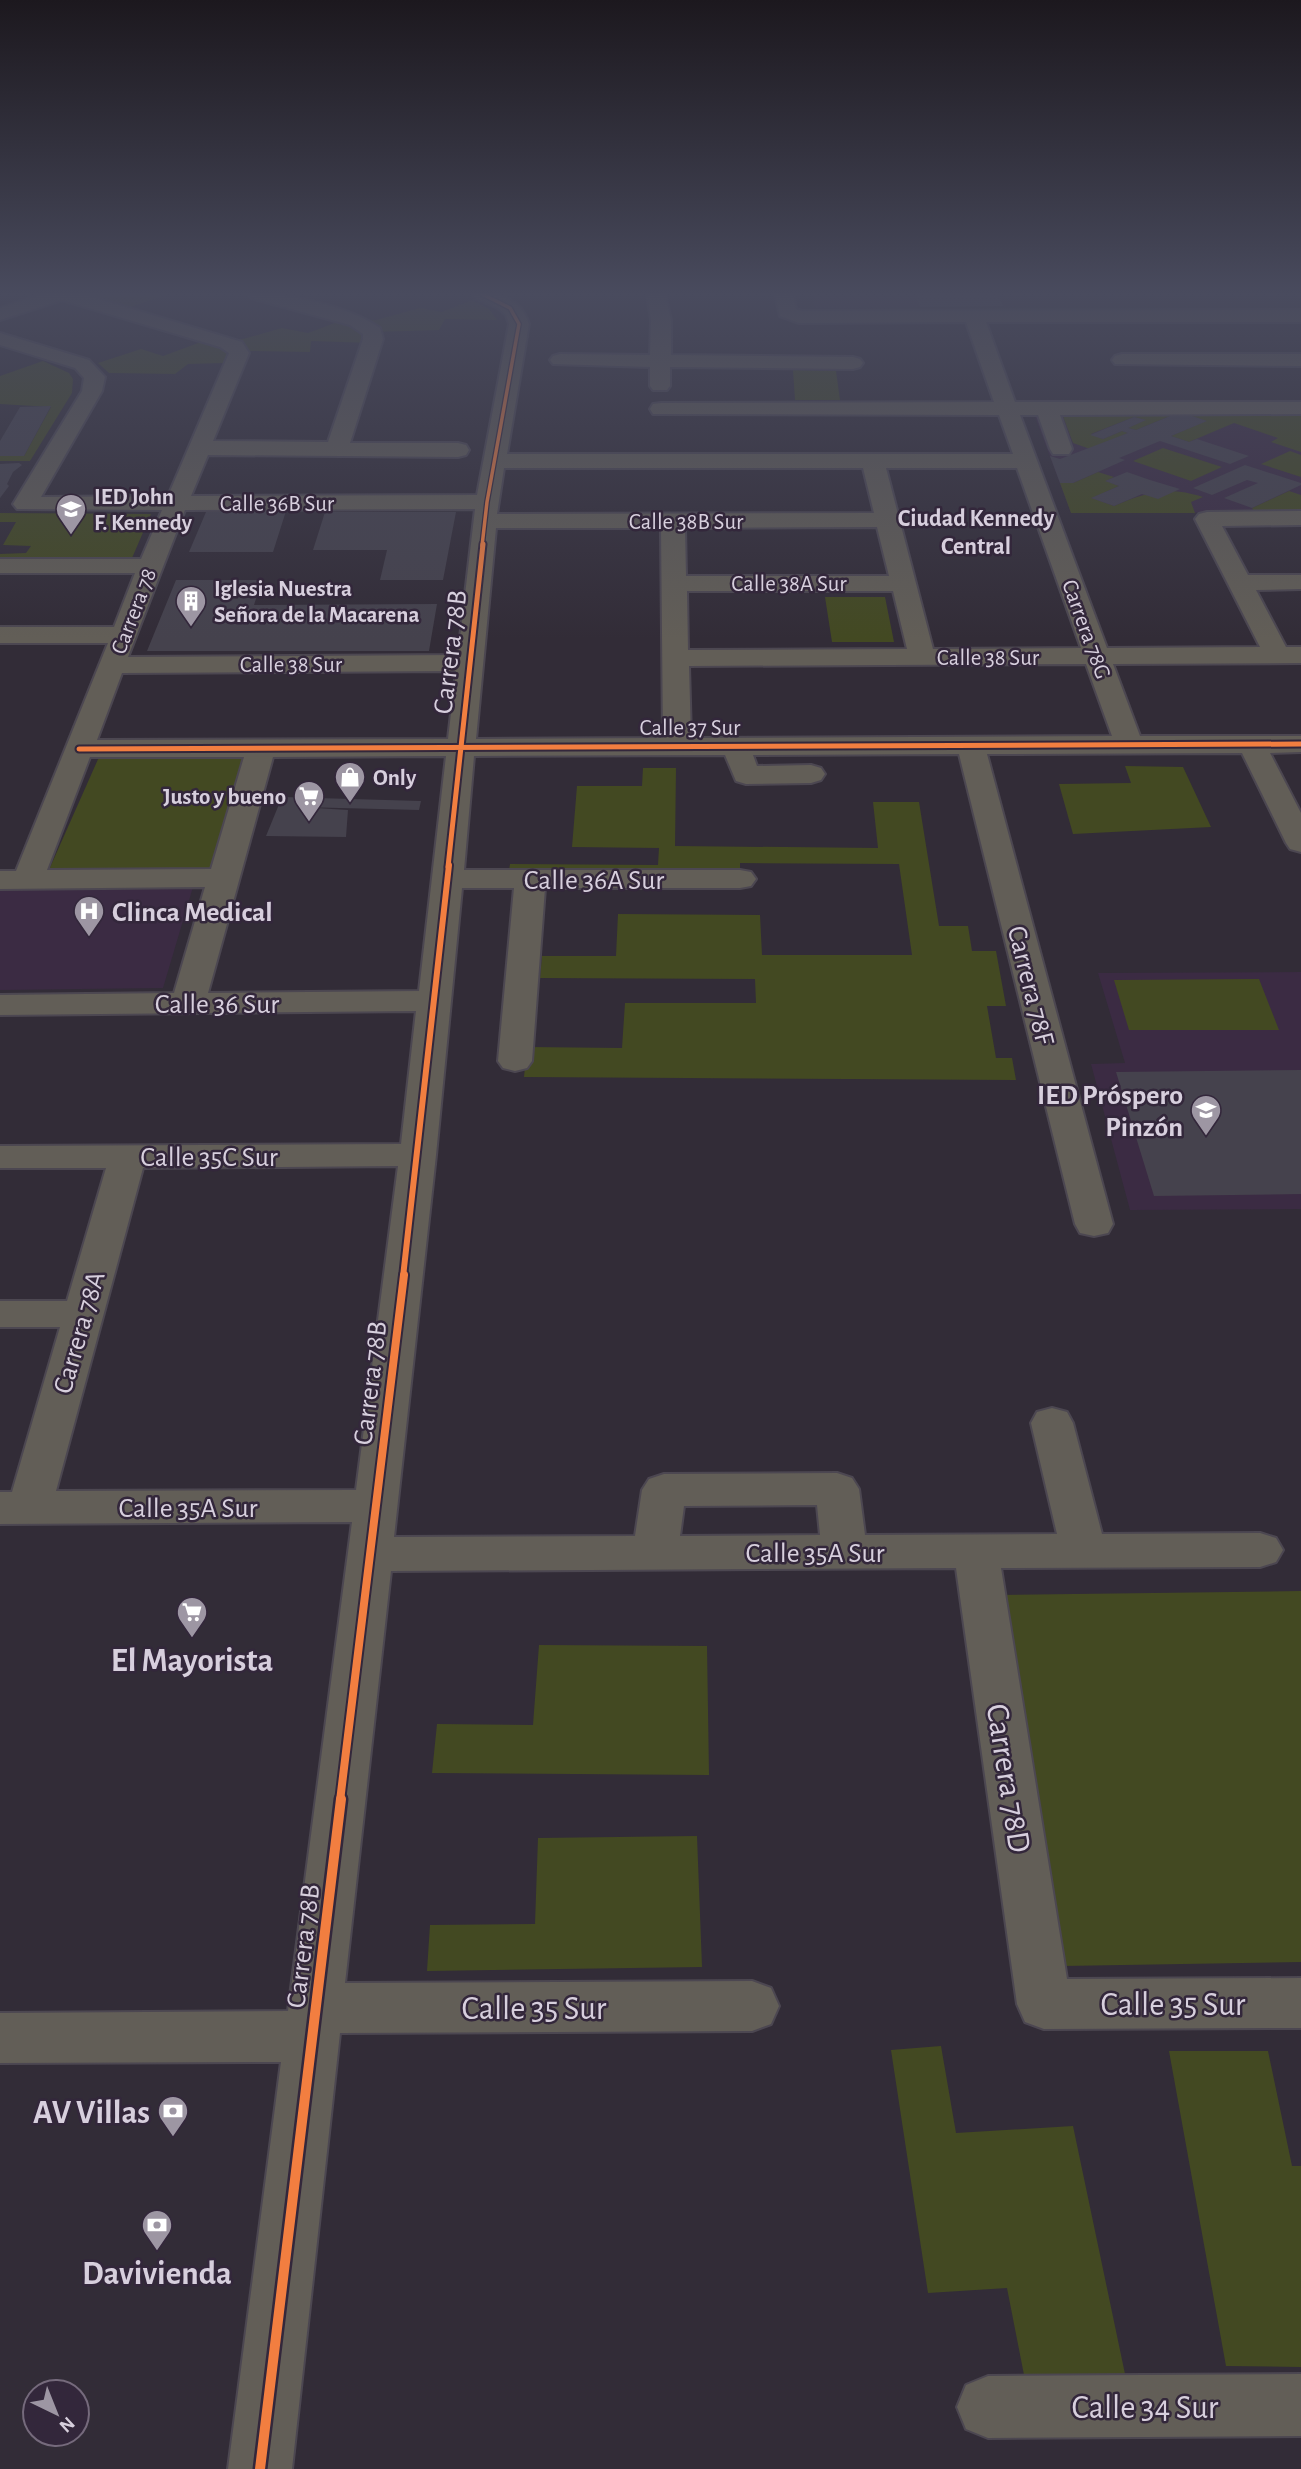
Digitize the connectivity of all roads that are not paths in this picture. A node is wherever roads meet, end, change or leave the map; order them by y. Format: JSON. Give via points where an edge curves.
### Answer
{"nodes":[{"id":1,"x":81,"y":409,"type":"edge"},
{"id":2,"x":216,"y":409,"type":"edge"},
{"id":3,"x":350,"y":409,"type":"edge"},
{"id":4,"x":504,"y":409,"type":"edge"},
{"id":5,"x":817,"y":409,"type":"edge"},
{"id":6,"x":1007,"y":409,"type":"edge"},
{"id":7,"x":661,"y":410,"type":"joint"},
{"id":8,"x":1016,"y":433,"type":"junction"},
{"id":9,"x":1055,"y":433,"type":"dead end"},
{"id":10,"x":200,"y":448,"type":"junction"},
{"id":11,"x":337,"y":449,"type":"junction"},
{"id":12,"x":458,"y":450,"type":"dead end"},
{"id":13,"x":495,"y":461,"type":"junction"},
{"id":14,"x":663,"y":461,"type":"junction"},
{"id":15,"x":873,"y":461,"type":"junction"},
{"id":16,"x":1026,"y":461,"type":"junction"},
{"id":17,"x":176,"y":504,"type":"junction"},
{"id":18,"x":486,"y":512,"type":"junction"},
{"id":19,"x":1301,"y":519,"type":"edge"},
{"id":20,"x":888,"y":520,"type":"junction"},
{"id":21,"x":673,"y":521,"type":"junction"},
{"id":22,"x":0,"y":566,"type":"edge"},
{"id":23,"x":150,"y":566,"type":"junction"},
{"id":24,"x":1301,"y":582,"type":"edge"},
{"id":25,"x":674,"y":583,"type":"junction"},
{"id":26,"x":1240,"y":583,"type":"junction"},
{"id":27,"x":904,"y":584,"type":"junction"},
{"id":28,"x":0,"y":635,"type":"edge"},
{"id":29,"x":123,"y":635,"type":"junction"},
{"id":30,"x":1289,"y":655,"type":"edge"},
{"id":31,"x":1097,"y":656,"type":"junction"},
{"id":32,"x":922,"y":657,"type":"junction"},
{"id":33,"x":675,"y":658,"type":"junction"},
{"id":34,"x":470,"y":663,"type":"junction"},
{"id":35,"x":111,"y":666,"type":"junction"},
{"id":36,"x":1252,"y":744,"type":"junction"},
{"id":37,"x":1301,"y":744,"type":"edge"},
{"id":38,"x":1129,"y":745,"type":"junction"},
{"id":39,"x":736,"y":746,"type":"junction"},
{"id":40,"x":971,"y":746,"type":"junction"},
{"id":41,"x":677,"y":747,"type":"junction"},
{"id":42,"x":261,"y":748,"type":"junction"},
{"id":43,"x":459,"y":748,"type":"junction"},
{"id":44,"x":79,"y":749,"type":"junction"},
{"id":45,"x":811,"y":774,"type":"dead end"},
{"id":46,"x":1301,"y":843,"type":"edge"},
{"id":47,"x":224,"y":878,"type":"junction"},
{"id":48,"x":530,"y":878,"type":"junction"},
{"id":49,"x":740,"y":878,"type":"dead end"},
{"id":50,"x":447,"y":879,"type":"junction"},
{"id":51,"x":14,"y":880,"type":"edge"},
{"id":52,"x":435,"y":1001,"type":"junction"},
{"id":53,"x":188,"y":1003,"type":"junction"},
{"id":54,"x":0,"y":1004,"type":"edge"},
{"id":55,"x":515,"y":1061,"type":"dead end"},
{"id":56,"x":418,"y":1155,"type":"junction"},
{"id":57,"x":128,"y":1156,"type":"junction"},
{"id":58,"x":0,"y":1157,"type":"edge"},
{"id":59,"x":1094,"y":1224,"type":"dead end"},
{"id":60,"x":0,"y":1314,"type":"edge"},
{"id":61,"x":83,"y":1314,"type":"junction"},
{"id":62,"x":1052,"y":1423,"type":"dead end"},
{"id":63,"x":376,"y":1506,"type":"junction"},
{"id":64,"x":15,"y":1508,"type":"edge"},
{"id":65,"x":1260,"y":1550,"type":"dead end"},
{"id":66,"x":1084,"y":1551,"type":"junction"},
{"id":67,"x":845,"y":1552,"type":"junction"},
{"id":68,"x":976,"y":1552,"type":"junction"},
{"id":69,"x":655,"y":1553,"type":"junction"},
{"id":70,"x":370,"y":1554,"type":"junction"},
{"id":71,"x":1301,"y":2003,"type":"edge"},
{"id":72,"x":1044,"y":2004,"type":"joint"},
{"id":73,"x":752,"y":2006,"type":"dead end"},
{"id":74,"x":314,"y":2022,"type":"junction"},
{"id":75,"x":0,"y":2038,"type":"edge"},
{"id":76,"x":1301,"y":2405,"type":"edge"},
{"id":77,"x":988,"y":2407,"type":"dead end"},
{"id":78,"x":260,"y":2469,"type":"edge"}],
"edges":[{"from":1,"to":17,"type":"street","name":"Calle 36B Sur","via":[[25,503]]},
{"from":2,"to":10,"type":"street","name":"Carrera 78"},
{"from":3,"to":11,"type":"street"},
{"from":4,"to":13,"type":"street","name":"Carrera 78B"},
{"from":5,"to":7,"type":"street"},
{"from":6,"to":8,"type":"street","name":"Carrera 78G"},
{"from":7,"to":14,"type":"street"},
{"from":8,"to":9,"type":"street"},
{"from":8,"to":16,"type":"street","name":"Carrera 78G"},
{"from":10,"to":11,"type":"street"},
{"from":10,"to":17,"type":"street","name":"Carrera 78"},
{"from":11,"to":12,"type":"street"},
{"from":13,"to":14,"type":"street"},
{"from":13,"to":18,"type":"street","name":"Carrera 78B"},
{"from":14,"to":15,"type":"street"},
{"from":15,"to":16,"type":"street"},
{"from":15,"to":20,"type":"street"},
{"from":16,"to":31,"type":"street","name":"Carrera 78G"},
{"from":17,"to":18,"type":"street","name":"Calle 36B Sur"},
{"from":17,"to":23,"type":"street","name":"Carrera 78"},
{"from":18,"to":21,"type":"street","name":"Calle 38B Sur"},
{"from":18,"to":34,"type":"street","name":"Carrera 78B"},
{"from":19,"to":26,"type":"street","via":[[1207,519]]},
{"from":20,"to":21,"type":"street","name":"Calle 38B Sur"},
{"from":20,"to":27,"type":"street"},
{"from":21,"to":25,"type":"street"},
{"from":22,"to":23,"type":"street"},
{"from":23,"to":29,"type":"street","name":"Carrera 78"},
{"from":24,"to":26,"type":"street"},
{"from":25,"to":27,"type":"street","name":"Calle 38A Sur"},
{"from":25,"to":33,"type":"street"},
{"from":26,"to":30,"type":"street"},
{"from":27,"to":32,"type":"street"},
{"from":28,"to":29,"type":"street"},
{"from":29,"to":35,"type":"street","name":"Carrera 78"},
{"from":30,"to":31,"type":"street","name":"Calle 38 Sur"},
{"from":31,"to":32,"type":"street","name":"Calle 38 Sur"},
{"from":31,"to":38,"type":"street","name":"Carrera 78G"},
{"from":32,"to":33,"type":"street","name":"Calle 38 Sur"},
{"from":33,"to":41,"type":"street"},
{"from":34,"to":35,"type":"street","name":"Calle 38 Sur"},
{"from":34,"to":43,"type":"street","name":"Carrera 78B"},
{"from":35,"to":44,"type":"street","name":"Carrera 78"},
{"from":36,"to":37,"type":"street","name":"Calle 37 Sur"},
{"from":36,"to":38,"type":"street","name":"Calle 37 Sur"},
{"from":36,"to":46,"type":"street"},
{"from":38,"to":40,"type":"street","name":"Calle 37 Sur"},
{"from":39,"to":40,"type":"street","name":"Calle 37 Sur"},
{"from":39,"to":41,"type":"street","name":"Calle 37 Sur"},
{"from":39,"to":45,"type":"street","via":[[746,775]]},
{"from":40,"to":59,"type":"street","name":"Carrera 78F"},
{"from":41,"to":43,"type":"street","name":"Calle 37 Sur"},
{"from":42,"to":43,"type":"street","name":"Calle 37 Sur"},
{"from":42,"to":44,"type":"street","name":"Calle 37 Sur"},
{"from":42,"to":47,"type":"street"},
{"from":43,"to":50,"type":"street","name":"Carrera 78B"},
{"from":44,"to":51,"type":"street","name":"Carrera 78"},
{"from":47,"to":51,"type":"street"},
{"from":47,"to":53,"type":"street"},
{"from":48,"to":49,"type":"street","name":"Calle 36A Sur"},
{"from":48,"to":50,"type":"street","name":"Calle 36A Sur"},
{"from":48,"to":55,"type":"street"},
{"from":50,"to":52,"type":"street","name":"Carrera 78B"},
{"from":52,"to":53,"type":"street","name":"Calle 36 Sur"},
{"from":52,"to":56,"type":"street","name":"Carrera 78B"},
{"from":53,"to":54,"type":"street","name":"Calle 36 Sur"},
{"from":56,"to":57,"type":"street","name":"Calle 35C Sur"},
{"from":56,"to":63,"type":"street","name":"Carrera 78B"},
{"from":57,"to":58,"type":"street","name":"Calle 35C Sur"},
{"from":57,"to":61,"type":"street","name":"Carrera 78A"},
{"from":60,"to":61,"type":"street"},
{"from":61,"to":64,"type":"street","name":"Carrera 78A"},
{"from":62,"to":66,"type":"street"},
{"from":63,"to":64,"type":"street","name":"Calle 35A Sur"},
{"from":63,"to":70,"type":"street","name":"Carrera 78B"},
{"from":65,"to":66,"type":"street","name":"Calle 35A Sur"},
{"from":66,"to":68,"type":"street","name":"Calle 35A Sur"},
{"from":67,"to":68,"type":"street","name":"Calle 35A Sur"},
{"from":67,"to":69,"type":"street","name":"Calle 35A Sur"},
{"from":67,"to":69,"type":"street","via":[[837,1489],[664,1490]]},
{"from":68,"to":72,"type":"street","name":"Carrera 78D"},
{"from":69,"to":70,"type":"street","name":"Calle 35A Sur"},
{"from":70,"to":74,"type":"street","name":"Carrera 78B"},
{"from":71,"to":72,"type":"street","name":"Calle 35 Sur"},
{"from":73,"to":74,"type":"street","name":"Calle 35 Sur"},
{"from":74,"to":75,"type":"street","name":"Calle 35 Sur"},
{"from":74,"to":78,"type":"street","name":"Carrera 78B"},
{"from":76,"to":77,"type":"street","name":"Calle 34 Sur"}]}
